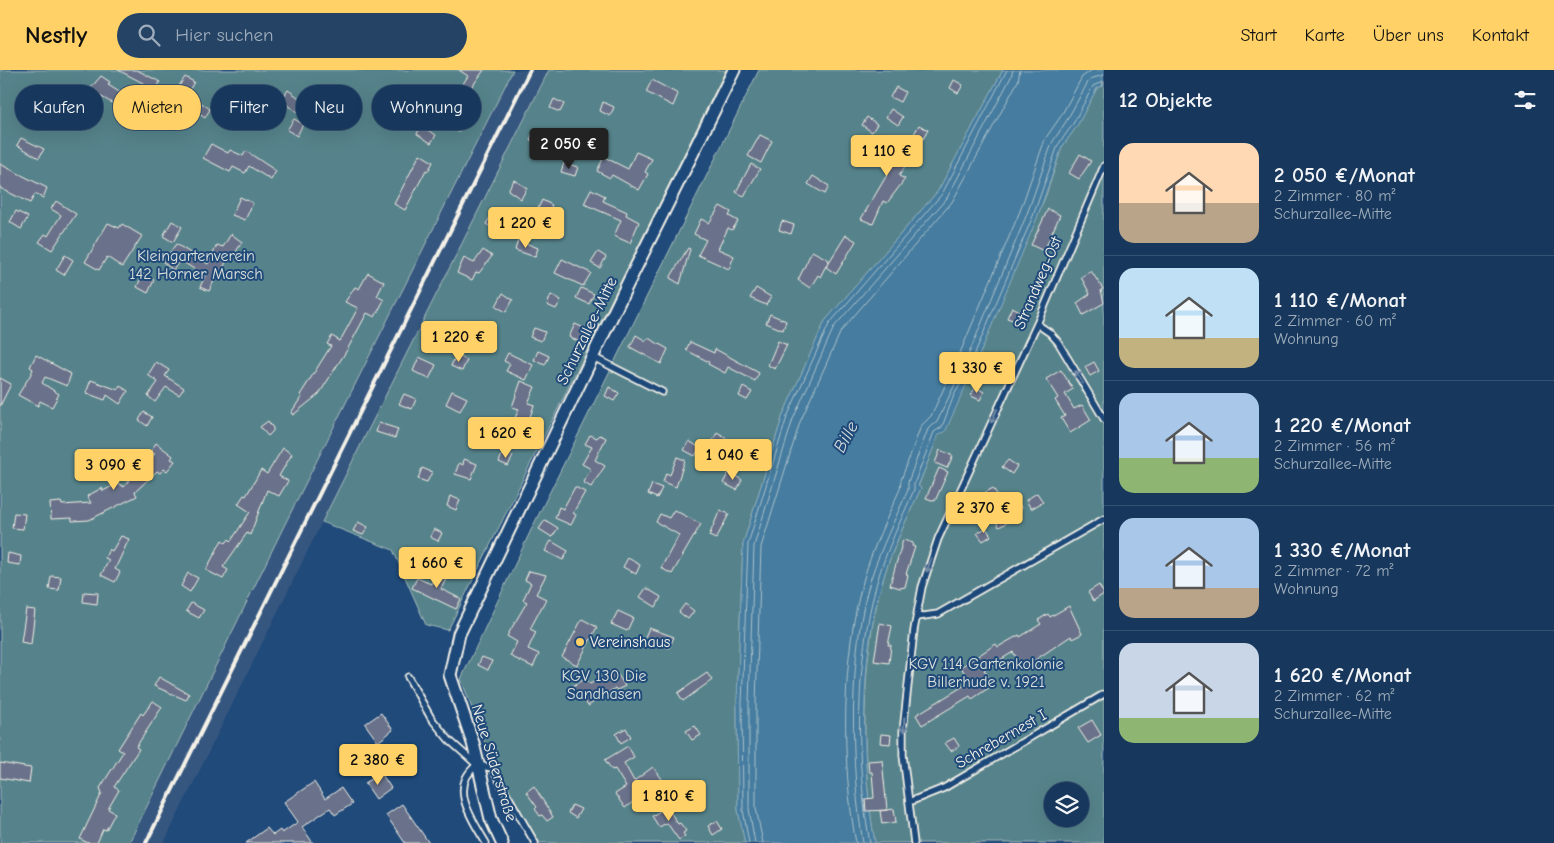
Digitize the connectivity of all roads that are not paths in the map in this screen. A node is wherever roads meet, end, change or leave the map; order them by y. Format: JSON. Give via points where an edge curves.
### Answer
{"nodes":[{"id":1,"x":734,"y":70,"type":"edge"},
{"id":2,"x":1104,"y":166,"type":"edge"},
{"id":3,"x":1037,"y":324,"type":"junction"},
{"id":4,"x":593,"y":357,"type":"junction"},
{"id":5,"x":662,"y":392,"type":"dead end"},
{"id":6,"x":1104,"y":419,"type":"edge"},
{"id":7,"x":1104,"y":519,"type":"edge"},
{"id":8,"x":917,"y":617,"type":"junction"},
{"id":9,"x":408,"y":677,"type":"dead end"},
{"id":10,"x":455,"y":692,"type":"joint"},
{"id":11,"x":1104,"y":694,"type":"edge"},
{"id":12,"x":476,"y":765,"type":"junction"},
{"id":13,"x":908,"y":802,"type":"junction"},
{"id":14,"x":486,"y":843,"type":"edge"},
{"id":15,"x":502,"y":843,"type":"edge"},
{"id":16,"x":535,"y":843,"type":"edge"},
{"id":17,"x":914,"y":843,"type":"edge"}],
"edges":[{"from":1,"to":4,"type":"street","name":"Schurzallee-Mitte"},
{"from":2,"to":3,"type":"lane","name":"Strandweg-Ost"},
{"from":6,"to":3,"type":"lane","one_way":true,"via":[[1058,342]]},
{"from":3,"to":8,"type":"lane","name":"Strandweg-Ost","one_way":true,"via":[[938,538],[922,587]]},
{"from":4,"to":5,"type":"lane"},
{"from":4,"to":10,"type":"street","name":"Schurzallee-Mitte","via":[[459,634],[450,675]]},
{"from":7,"to":8,"type":"lane","via":[[938,614]]},
{"from":8,"to":13,"type":"lane","name":"Strandweg-Ost","one_way":true,"via":[[903,731]]},
{"from":9,"to":12,"type":"lane","via":[[440,730]]},
{"from":10,"to":12,"type":"street","name":"Neue Süderstraße","via":[[473,743]]},
{"from":11,"to":13,"type":"lane","name":"Schrebernest I","via":[[944,788]]},
{"from":12,"to":14,"type":"lane","via":[[465,777],[462,795]]},
{"from":12,"to":15,"type":"street","name":"Neue Süderstraße","via":[[491,819]]},
{"from":12,"to":16,"type":"lane","via":[[492,768]]},
{"from":13,"to":17,"type":"lane","name":"Strandweg-Ost"}]}
